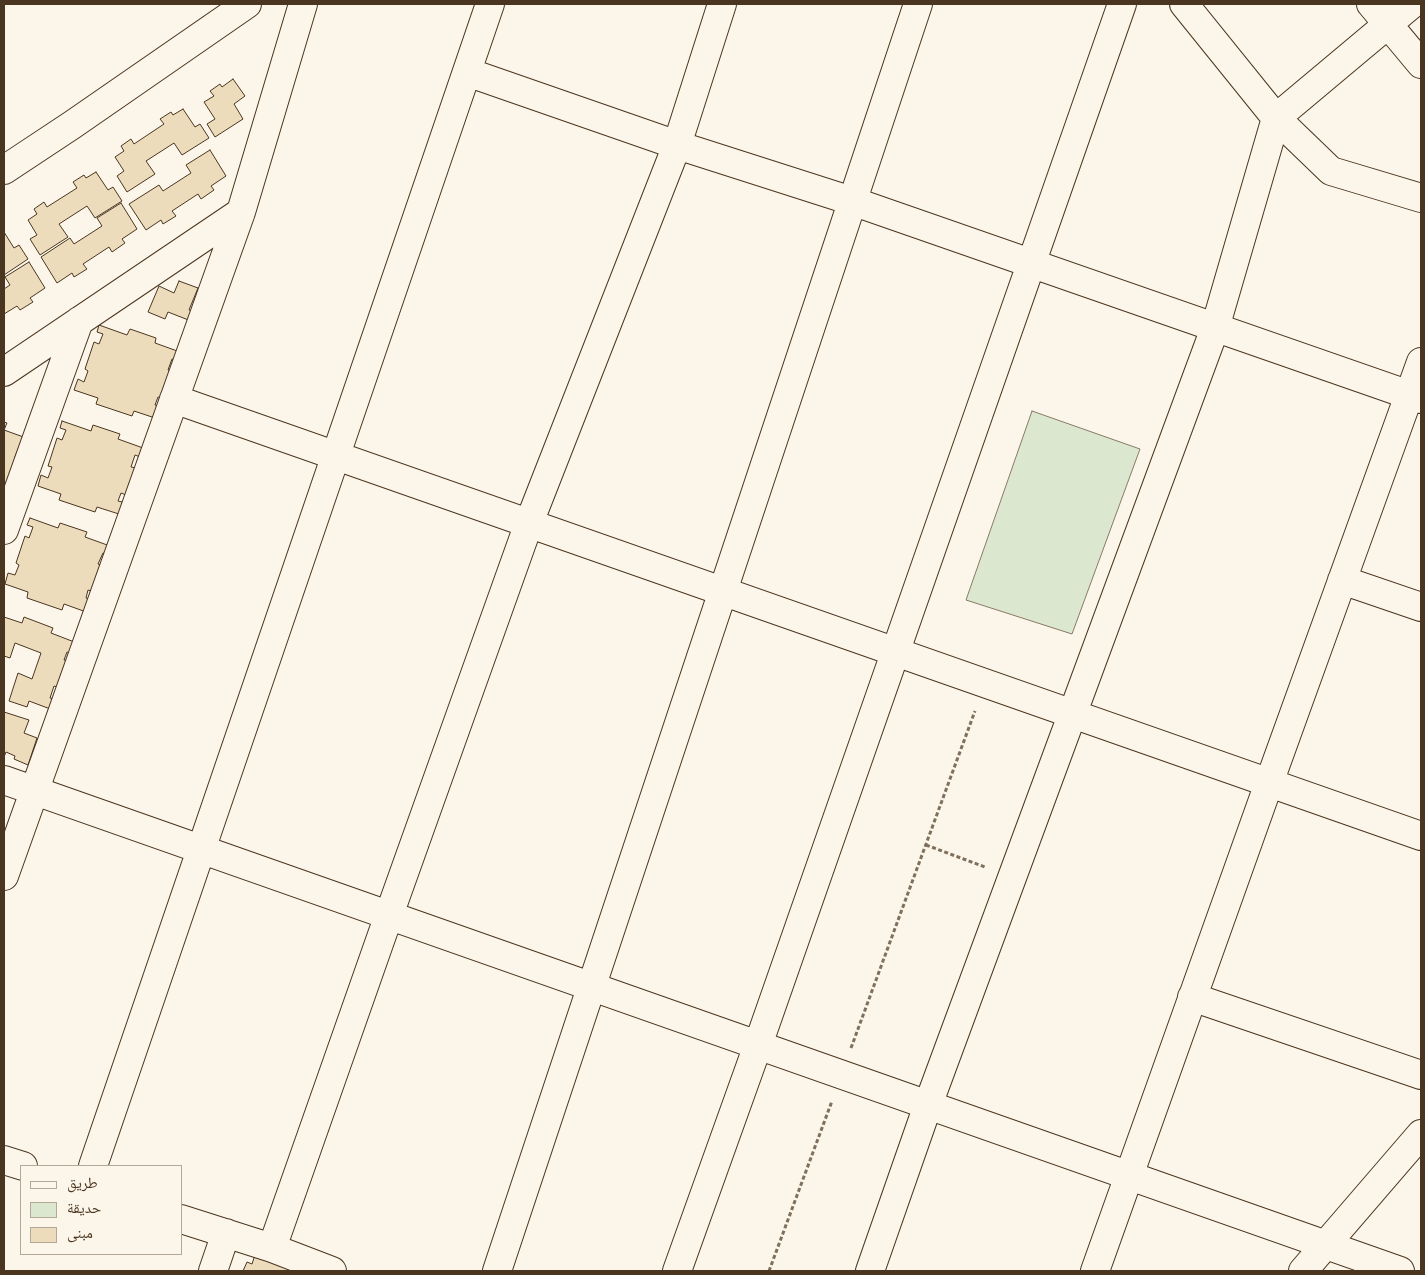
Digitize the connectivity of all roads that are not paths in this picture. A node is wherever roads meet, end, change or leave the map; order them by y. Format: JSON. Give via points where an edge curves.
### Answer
{"nodes":[{"id":1,"x":246,"y":4,"type":"edge"},
{"id":2,"x":303,"y":4,"type":"edge"},
{"id":3,"x":490,"y":4,"type":"edge"},
{"id":4,"x":722,"y":4,"type":"edge"},
{"id":5,"x":918,"y":4,"type":"edge"},
{"id":6,"x":1122,"y":4,"type":"edge"},
{"id":7,"x":1184,"y":4,"type":"edge"},
{"id":8,"x":1371,"y":4,"type":"edge"},
{"id":9,"x":1412,"y":4,"type":"edge"},
{"id":10,"x":1388,"y":24,"type":"junction"},
{"id":11,"x":1421,"y":64,"type":"edge"},
{"id":12,"x":467,"y":72,"type":"junction"},
{"id":13,"x":1276,"y":118,"type":"junction"},
{"id":14,"x":677,"y":145,"type":"junction"},
{"id":15,"x":4,"y":170,"type":"edge"},
{"id":16,"x":1421,"y":198,"type":"edge"},
{"id":17,"x":852,"y":201,"type":"junction"},
{"id":18,"x":241,"y":212,"type":"junction"},
{"id":19,"x":1032,"y":264,"type":"junction"},
{"id":20,"x":79,"y":321,"type":"junction"},
{"id":21,"x":1215,"y":328,"type":"junction"},
{"id":22,"x":1421,"y":362,"type":"edge"},
{"id":23,"x":4,"y":372,"type":"edge"},
{"id":24,"x":1415,"y":397,"type":"edge"},
{"id":25,"x":174,"y":399,"type":"junction"},
{"id":26,"x":336,"y":455,"type":"junction"},
{"id":27,"x":529,"y":523,"type":"junction"},
{"id":28,"x":4,"y":530,"type":"edge"},
{"id":29,"x":1342,"y":580,"type":"junction"},
{"id":30,"x":722,"y":591,"type":"junction"},
{"id":31,"x":1421,"y":607,"type":"edge"},
{"id":32,"x":896,"y":652,"type":"junction"},
{"id":33,"x":1072,"y":714,"type":"junction"},
{"id":34,"x":4,"y":780,"type":"edge"},
{"id":35,"x":1269,"y":783,"type":"junction"},
{"id":36,"x":34,"y":791,"type":"junction"},
{"id":37,"x":1421,"y":836,"type":"edge"},
{"id":38,"x":201,"y":850,"type":"junction"},
{"id":39,"x":4,"y":876,"type":"edge"},
{"id":40,"x":389,"y":916,"type":"junction"},
{"id":41,"x":591,"y":987,"type":"junction"},
{"id":42,"x":1192,"y":997,"type":"junction"},
{"id":43,"x":758,"y":1045,"type":"junction"},
{"id":44,"x":1421,"y":1075,"type":"edge"},
{"id":45,"x":928,"y":1105,"type":"junction"},
{"id":46,"x":1421,"y":1134,"type":"edge"},
{"id":47,"x":4,"y":1160,"type":"edge"},
{"id":48,"x":21,"y":1165,"type":"edge"},
{"id":49,"x":94,"y":1165,"type":"edge"},
{"id":50,"x":1129,"y":1176,"type":"junction"},
{"id":51,"x":182,"y":1219,"type":"edge"},
{"id":52,"x":226,"y":1233,"type":"junction"},
{"id":53,"x":1326,"y":1245,"type":"junction"},
{"id":54,"x":272,"y":1248,"type":"junction"},
{"id":55,"x":1421,"y":1264,"type":"edge"},
{"id":56,"x":213,"y":1271,"type":"edge"},
{"id":57,"x":332,"y":1271,"type":"edge"},
{"id":58,"x":497,"y":1271,"type":"edge"},
{"id":59,"x":677,"y":1271,"type":"edge"},
{"id":60,"x":870,"y":1271,"type":"edge"},
{"id":61,"x":1095,"y":1271,"type":"edge"},
{"id":62,"x":1303,"y":1271,"type":"edge"},
{"id":63,"x":1400,"y":1271,"type":"edge"},
{"id":64,"x":1416,"y":1271,"type":"edge"}],
"edges":[{"from":1,"to":15,"type":"street"},
{"from":2,"to":18,"type":"street"},
{"from":3,"to":12,"type":"street"},
{"from":4,"to":14,"type":"street"},
{"from":5,"to":17,"type":"street"},
{"from":6,"to":19,"type":"street"},
{"from":7,"to":13,"type":"street"},
{"from":8,"to":10,"type":"street"},
{"from":9,"to":10,"type":"street"},
{"from":10,"to":11,"type":"street"},
{"from":10,"to":13,"type":"street"},
{"from":12,"to":14,"type":"street"},
{"from":12,"to":26,"type":"street"},
{"from":13,"to":16,"type":"street","via":[[1331,171]]},
{"from":13,"to":21,"type":"street"},
{"from":14,"to":17,"type":"street"},
{"from":14,"to":27,"type":"street"},
{"from":17,"to":19,"type":"street"},
{"from":17,"to":30,"type":"street"},
{"from":18,"to":20,"type":"street"},
{"from":18,"to":25,"type":"street"},
{"from":19,"to":21,"type":"street"},
{"from":19,"to":32,"type":"street"},
{"from":20,"to":23,"type":"street"},
{"from":20,"to":28,"type":"street"},
{"from":21,"to":24,"type":"street"},
{"from":21,"to":33,"type":"street"},
{"from":22,"to":24,"type":"street"},
{"from":24,"to":29,"type":"street"},
{"from":25,"to":26,"type":"street"},
{"from":25,"to":36,"type":"street"},
{"from":26,"to":27,"type":"street"},
{"from":26,"to":38,"type":"street"},
{"from":27,"to":30,"type":"street"},
{"from":27,"to":40,"type":"street"},
{"from":29,"to":31,"type":"street"},
{"from":29,"to":35,"type":"street"},
{"from":30,"to":32,"type":"street"},
{"from":30,"to":41,"type":"street"},
{"from":32,"to":33,"type":"street"},
{"from":32,"to":43,"type":"street"},
{"from":33,"to":35,"type":"street"},
{"from":33,"to":45,"type":"street"},
{"from":34,"to":36,"type":"street"},
{"from":35,"to":37,"type":"street"},
{"from":35,"to":42,"type":"street"},
{"from":36,"to":38,"type":"street"},
{"from":36,"to":39,"type":"street"},
{"from":38,"to":40,"type":"street"},
{"from":38,"to":49,"type":"street"},
{"from":40,"to":41,"type":"street"},
{"from":40,"to":54,"type":"street"},
{"from":41,"to":43,"type":"street"},
{"from":41,"to":58,"type":"street"},
{"from":42,"to":44,"type":"street"},
{"from":42,"to":50,"type":"street"},
{"from":43,"to":45,"type":"street"},
{"from":43,"to":59,"type":"street"},
{"from":45,"to":50,"type":"street"},
{"from":45,"to":60,"type":"street"},
{"from":46,"to":53,"type":"street"},
{"from":47,"to":48,"type":"street"},
{"from":50,"to":53,"type":"street"},
{"from":50,"to":61,"type":"street"},
{"from":51,"to":52,"type":"street"},
{"from":52,"to":54,"type":"street"},
{"from":52,"to":56,"type":"street"},
{"from":53,"to":62,"type":"street"},
{"from":53,"to":63,"type":"street"},
{"from":54,"to":57,"type":"street"},
{"from":55,"to":64,"type":"street"}]}
